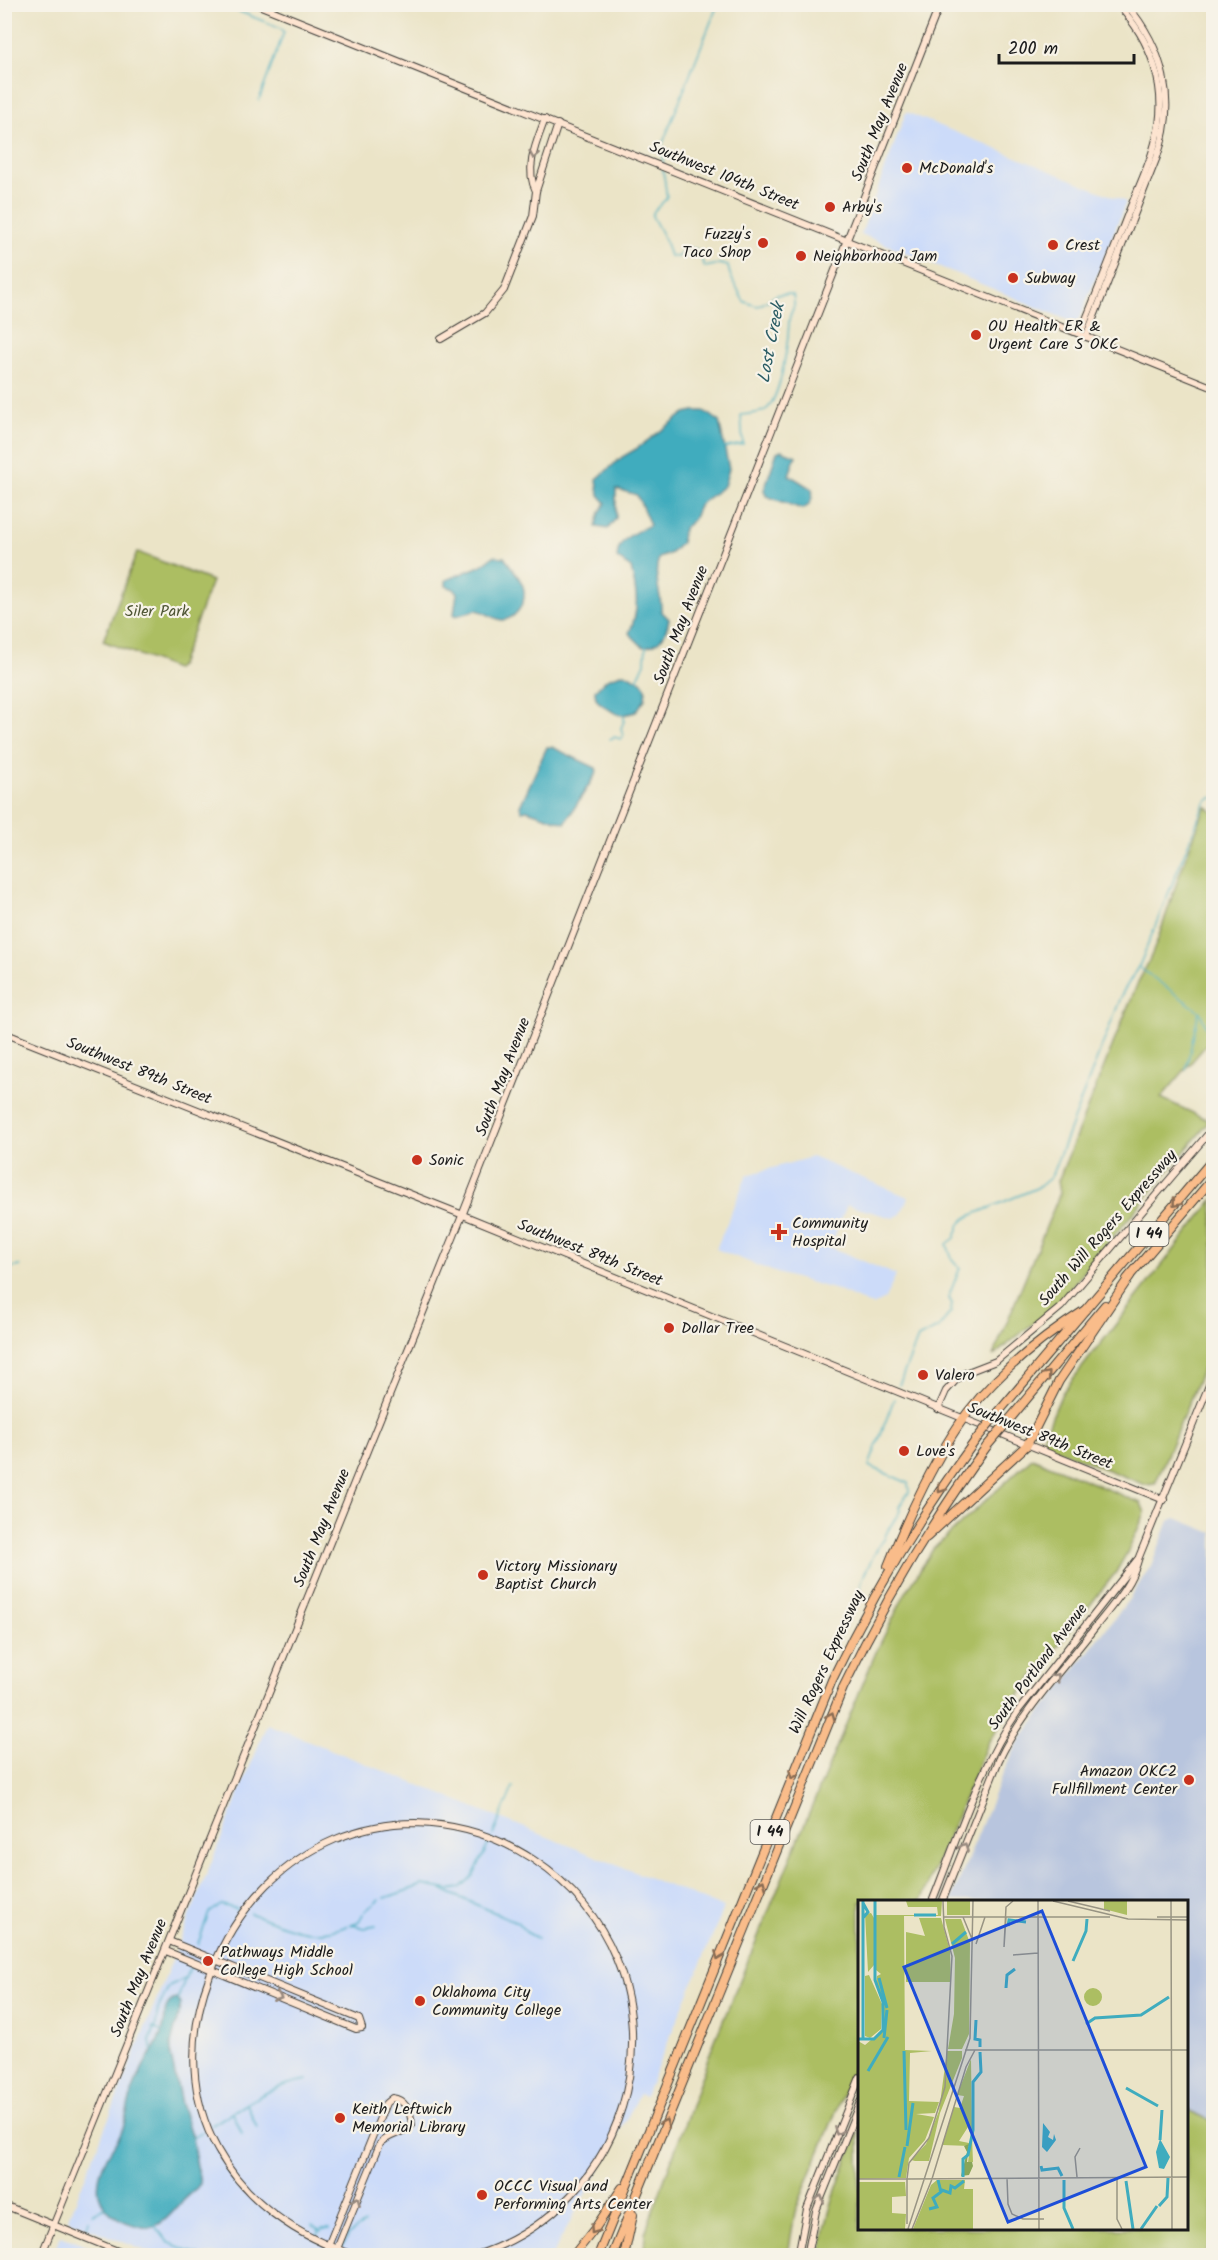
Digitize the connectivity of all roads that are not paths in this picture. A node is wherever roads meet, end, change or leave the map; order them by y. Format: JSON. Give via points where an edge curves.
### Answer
{"nodes":[{"id":1,"x":256,"y":4,"type":"edge"},
{"id":2,"x":940,"y":4,"type":"edge"},
{"id":3,"x":1118,"y":4,"type":"edge"},
{"id":4,"x":1126,"y":4,"type":"edge"},
{"id":5,"x":545,"y":119,"type":"junction"},
{"id":6,"x":558,"y":124,"type":"junction"},
{"id":7,"x":536,"y":191,"type":"junction"},
{"id":8,"x":846,"y":240,"type":"junction"},
{"id":9,"x":1083,"y":336,"type":"junction"},
{"id":10,"x":441,"y":339,"type":"dead end"},
{"id":11,"x":1214,"y":388,"type":"edge"},
{"id":12,"x":4,"y":1033,"type":"edge"},
{"id":13,"x":1214,"y":1126,"type":"edge"},
{"id":14,"x":1214,"y":1158,"type":"edge"},
{"id":15,"x":1214,"y":1177,"type":"edge"},
{"id":16,"x":463,"y":1215,"type":"junction"},
{"id":17,"x":1130,"y":1275,"type":"junction"},
{"id":18,"x":1085,"y":1310,"type":"junction"},
{"id":19,"x":1214,"y":1373,"type":"edge"},
{"id":20,"x":938,"y":1409,"type":"junction"},
{"id":21,"x":963,"y":1419,"type":"junction"},
{"id":22,"x":1027,"y":1445,"type":"junction"},
{"id":23,"x":1164,"y":1500,"type":"junction"},
{"id":24,"x":920,"y":1544,"type":"junction"},
{"id":25,"x":1139,"y":1557,"type":"junction"},
{"id":26,"x":879,"y":1589,"type":"junction"},
{"id":27,"x":933,"y":1900,"type":"edge"},
{"id":28,"x":943,"y":1900,"type":"edge"},
{"id":29,"x":169,"y":1941,"type":"junction"},
{"id":30,"x":165,"y":1951,"type":"junction"},
{"id":31,"x":204,"y":1955,"type":"junction"},
{"id":32,"x":216,"y":1960,"type":"junction"},
{"id":33,"x":200,"y":1965,"type":"junction"},
{"id":34,"x":212,"y":1970,"type":"junction"},
{"id":35,"x":858,"y":2082,"type":"edge"},
{"id":36,"x":858,"y":2107,"type":"edge"},
{"id":37,"x":630,"y":2176,"type":"junction"},
{"id":38,"x":643,"y":2178,"type":"junction"},
{"id":39,"x":4,"y":2205,"type":"edge"},
{"id":40,"x":54,"y":2224,"type":"junction"},
{"id":41,"x":328,"y":2245,"type":"junction"},
{"id":42,"x":335,"y":2252,"type":"edge"},
{"id":43,"x":41,"y":2256,"type":"edge"},
{"id":44,"x":130,"y":2256,"type":"edge"},
{"id":45,"x":324,"y":2256,"type":"edge"},
{"id":46,"x":358,"y":2256,"type":"edge"},
{"id":47,"x":473,"y":2256,"type":"edge"},
{"id":48,"x":573,"y":2256,"type":"edge"},
{"id":49,"x":598,"y":2256,"type":"edge"},
{"id":50,"x":612,"y":2256,"type":"edge"},
{"id":51,"x":624,"y":2256,"type":"edge"},
{"id":52,"x":798,"y":2256,"type":"edge"},
{"id":53,"x":807,"y":2256,"type":"edge"}],
"edges":[{"from":1,"to":5,"type":"main road","name":"Southwest 104th Street"},
{"from":2,"to":8,"type":"main road","name":"South May Avenue"},
{"from":3,"to":9,"type":"main road","via":[[1137,28],[1152,59],[1159,83],[1160,116],[1153,150]]},
{"from":4,"to":9,"type":"main road","via":[[1147,32],[1160,62],[1166,91],[1165,128],[1157,158]]},
{"from":5,"to":6,"type":"main road","name":"Southwest 104th Street"},
{"from":5,"to":7,"type":"main road","one_way":true,"via":[[532,162],[532,184]]},
{"from":6,"to":7,"type":"main road"},
{"from":6,"to":8,"type":"main road","name":"Southwest 104th Street"},
{"from":7,"to":10,"type":"main road","via":[[533,216],[500,295],[479,317]]},
{"from":8,"to":9,"type":"main road","name":"Southwest 104th Street"},
{"from":8,"to":16,"type":"main road","name":"South May Avenue"},
{"from":9,"to":11,"type":"main road","name":"Southwest 104th Street"},
{"from":12,"to":16,"type":"main road","name":"Southwest 89th Street"},
{"from":13,"to":20,"type":"main road","name":"South Will Rogers Expressway","via":[[1061,1307],[996,1361],[957,1379]]},
{"from":14,"to":18,"type":"highway","name":"Will Rogers Expressway","number":"I 44","one_way":true},
{"from":15,"to":17,"type":"highway","name":"Will Rogers Expressway","number":"I 44"},
{"from":16,"to":20,"type":"main road","name":"Southwest 89th Street"},
{"from":16,"to":29,"type":"main road","name":"South May Avenue"},
{"from":17,"to":22,"type":"highway","via":[[1063,1375]]},
{"from":24,"to":17,"type":"highway","name":"Will Rogers Expressway","number":"I 44","one_way":true,"bridge":true,"via":[[987,1446]]},
{"from":18,"to":21,"type":"highway","via":[[1062,1324],[1000,1376]]},
{"from":18,"to":26,"type":"highway","name":"Will Rogers Expressway","number":"I 44","one_way":true,"bridge":true,"via":[[975,1441],[927,1509]]},
{"from":19,"to":23,"type":"main road","name":"South Portland Avenue"},
{"from":20,"to":21,"type":"main road","name":"Southwest 89th Street"},
{"from":21,"to":22,"type":"main road","name":"Southwest 89th Street"},
{"from":21,"to":26,"type":"highway","via":[[904,1526]]},
{"from":22,"to":23,"type":"main road","name":"Southwest 89th Street"},
{"from":22,"to":24,"type":"highway"},
{"from":23,"to":25,"type":"main road","name":"South Portland Avenue"},
{"from":38,"to":24,"type":"highway","name":"Will Rogers Expressway","number":"I 44","one_way":true,"via":[[843,1688]]},
{"from":25,"to":27,"type":"main road","name":"South Portland Avenue","via":[[1002,1734]]},
{"from":28,"to":25,"type":"main road","name":"South Portland Avenue","one_way":true,"via":[[1010,1738],[1124,1590]]},
{"from":26,"to":37,"type":"highway","name":"Will Rogers Expressway","number":"I 44","one_way":true,"via":[[828,1689]]},
{"from":29,"to":30,"type":"main road","name":"South May Avenue"},
{"from":29,"to":31,"type":"main road"},
{"from":30,"to":33,"type":"main road"},
{"from":30,"to":40,"type":"main road","name":"South May Avenue"},
{"from":31,"to":32,"type":"main road"},
{"from":31,"to":33,"type":"main road"},
{"from":32,"to":34,"type":"main road"},
{"from":34,"to":32,"type":"main road","one_way":true,"via":[[356,2029],[362,2028],[359,2019]]},
{"from":32,"to":47,"type":"main road","via":[[242,1914],[283,1870],[325,1844],[372,1827],[437,1824],[480,1834],[524,1853],[576,1896],[610,1946],[626,1992],[632,2049],[625,2097],[602,2153],[570,2197],[524,2234]]},
{"from":33,"to":34,"type":"main road"},
{"from":34,"to":41,"type":"main road","via":[[199,2008],[194,2052],[197,2093],[207,2127],[230,2170],[258,2202],[290,2226]]},
{"from":35,"to":52,"type":"main road","one_way":true,"via":[[807,2209]]},
{"from":53,"to":36,"type":"main road","one_way":true,"via":[[816,2211]]},
{"from":37,"to":48,"type":"highway","one_way":true},
{"from":37,"to":49,"type":"highway","name":"Will Rogers Expressway","number":"I 44"},
{"from":38,"to":50,"type":"highway","name":"Will Rogers Expressway","number":"I 44"},
{"from":38,"to":51,"type":"highway"},
{"from":39,"to":40,"type":"main road"},
{"from":40,"to":43,"type":"main road","name":"South May Avenue"},
{"from":40,"to":44,"type":"main road"},
{"from":41,"to":42,"type":"main road"},
{"from":42,"to":41,"type":"main road","one_way":true,"via":[[380,2144],[384,2138],[412,2125],[405,2104],[399,2099],[392,2098],[386,2103]]},
{"from":41,"to":45,"type":"main road"},
{"from":42,"to":46,"type":"main road"}]}
